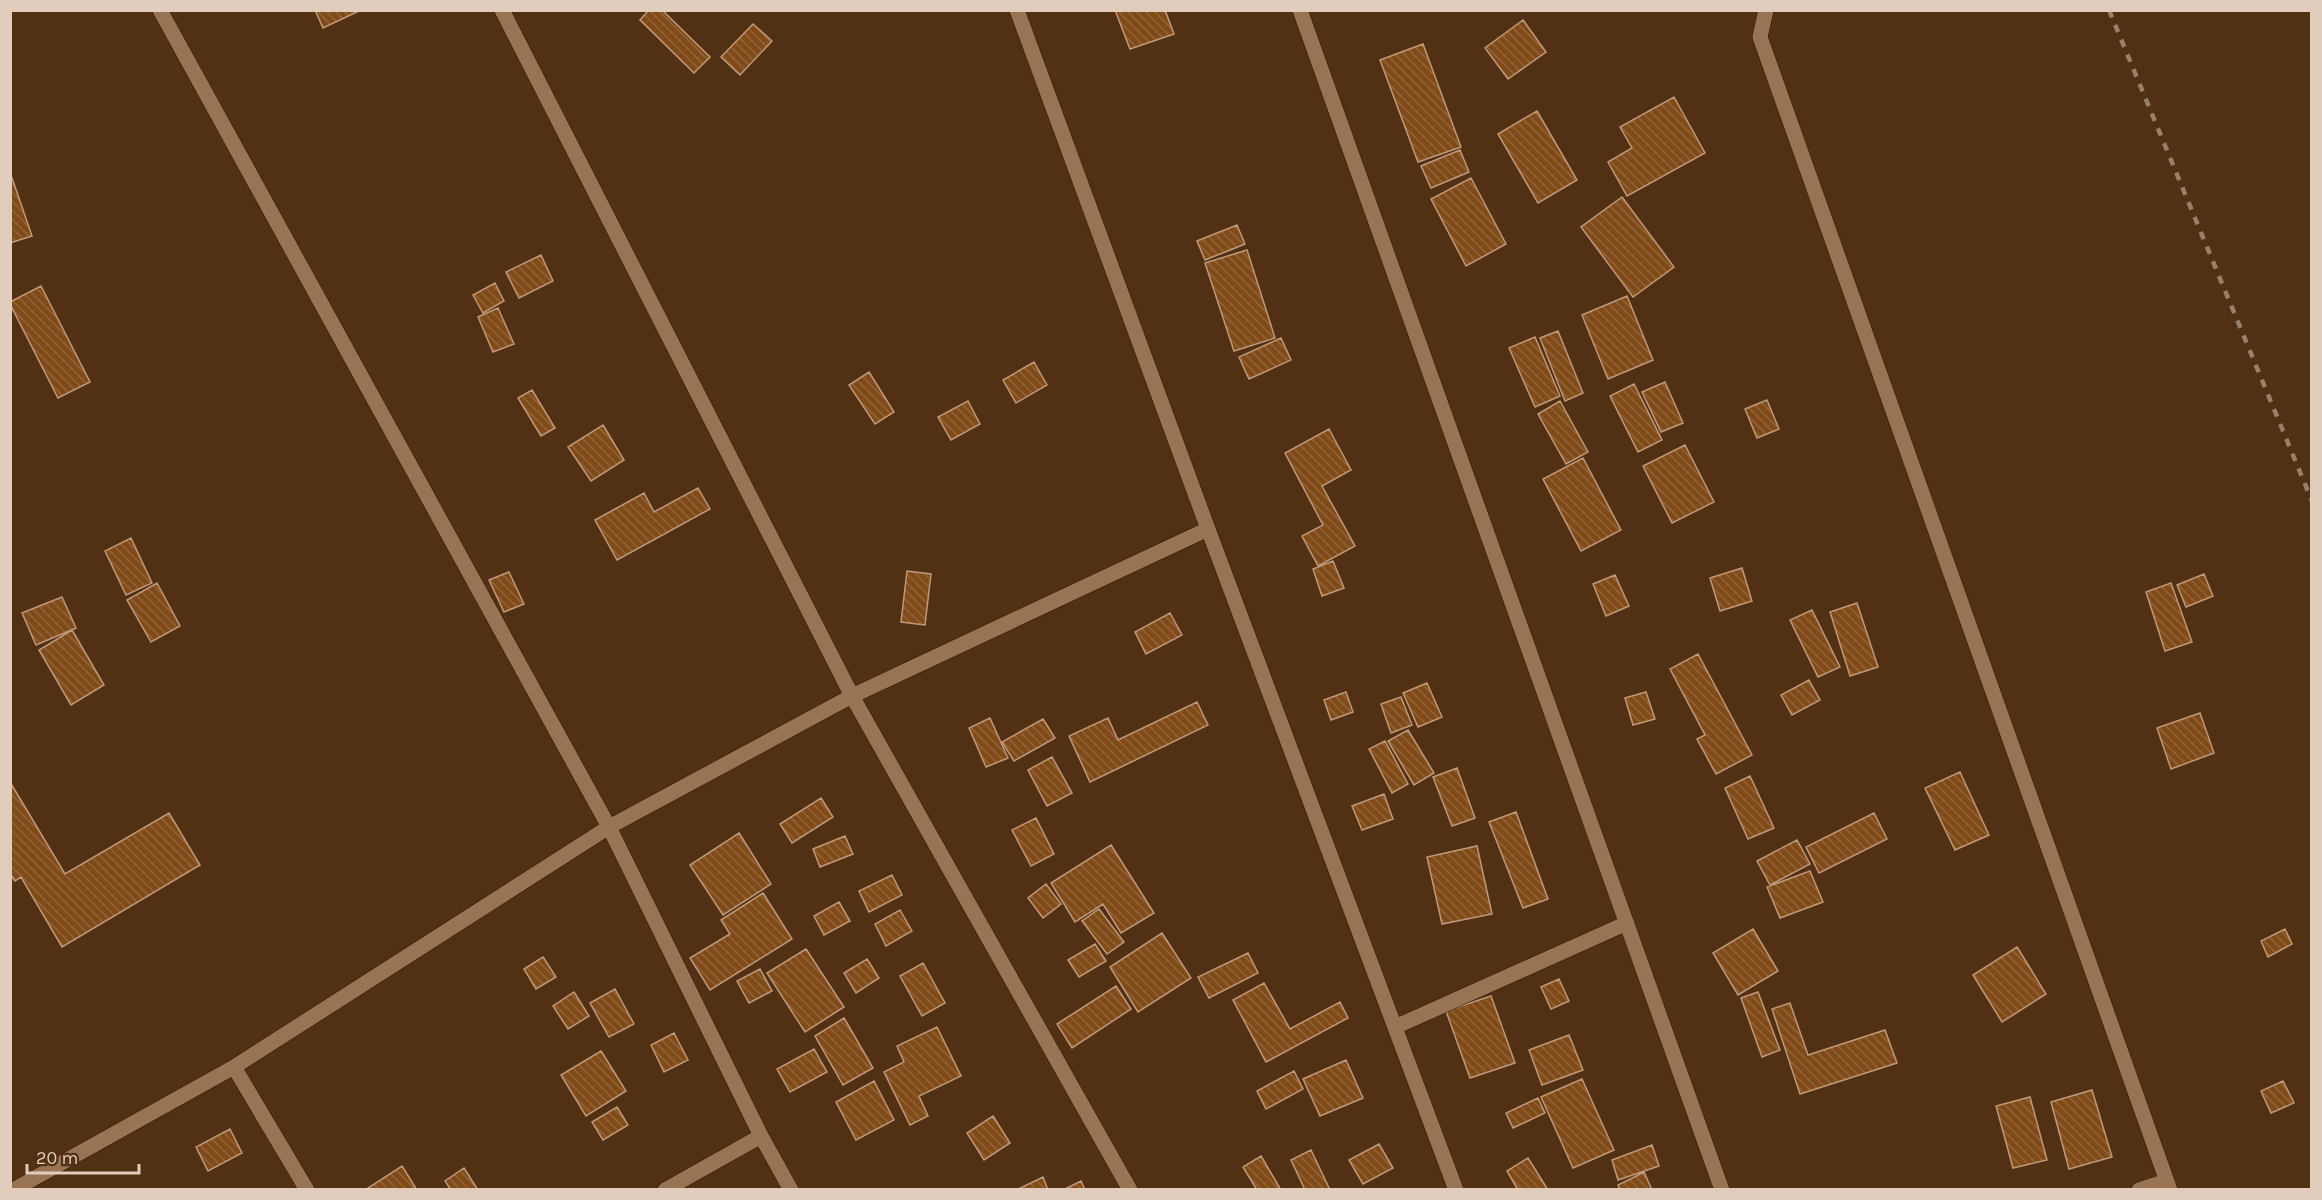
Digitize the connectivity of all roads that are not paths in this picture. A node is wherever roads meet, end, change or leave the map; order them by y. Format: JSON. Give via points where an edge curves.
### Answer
{"nodes":[{"id":1,"x":160,"y":10,"type":"edge"},
{"id":2,"x":502,"y":10,"type":"edge"},
{"id":3,"x":1017,"y":10,"type":"edge"},
{"id":4,"x":1300,"y":10,"type":"edge"},
{"id":5,"x":1766,"y":10,"type":"edge"},
{"id":6,"x":1208,"y":529,"type":"junction"},
{"id":7,"x":852,"y":696,"type":"junction"},
{"id":8,"x":609,"y":827,"type":"junction"},
{"id":9,"x":1627,"y":923,"type":"junction"},
{"id":10,"x":1395,"y":1027,"type":"junction"},
{"id":11,"x":234,"y":1067,"type":"junction"},
{"id":12,"x":761,"y":1136,"type":"junction"},
{"id":13,"x":2169,"y":1185,"type":"edge"},
{"id":14,"x":13,"y":1190,"type":"edge"},
{"id":15,"x":307,"y":1190,"type":"edge"},
{"id":16,"x":665,"y":1190,"type":"edge"},
{"id":17,"x":791,"y":1190,"type":"edge"},
{"id":18,"x":1130,"y":1190,"type":"edge"},
{"id":19,"x":1456,"y":1190,"type":"edge"},
{"id":20,"x":1722,"y":1190,"type":"edge"},
{"id":21,"x":2139,"y":1190,"type":"edge"}],
"edges":[{"from":1,"to":8,"type":"street"},
{"from":2,"to":7,"type":"street"},
{"from":3,"to":6,"type":"street"},
{"from":4,"to":9,"type":"street"},
{"from":5,"to":13,"type":"street","via":[[1760,37]]},
{"from":6,"to":7,"type":"street"},
{"from":6,"to":10,"type":"street"},
{"from":7,"to":8,"type":"street"},
{"from":7,"to":18,"type":"street"},
{"from":8,"to":11,"type":"street"},
{"from":8,"to":12,"type":"street"},
{"from":9,"to":10,"type":"street"},
{"from":9,"to":20,"type":"street"},
{"from":10,"to":19,"type":"street"},
{"from":11,"to":14,"type":"street"},
{"from":11,"to":15,"type":"street"},
{"from":12,"to":16,"type":"street"},
{"from":12,"to":17,"type":"street"},
{"from":13,"to":21,"type":"street"}]}
